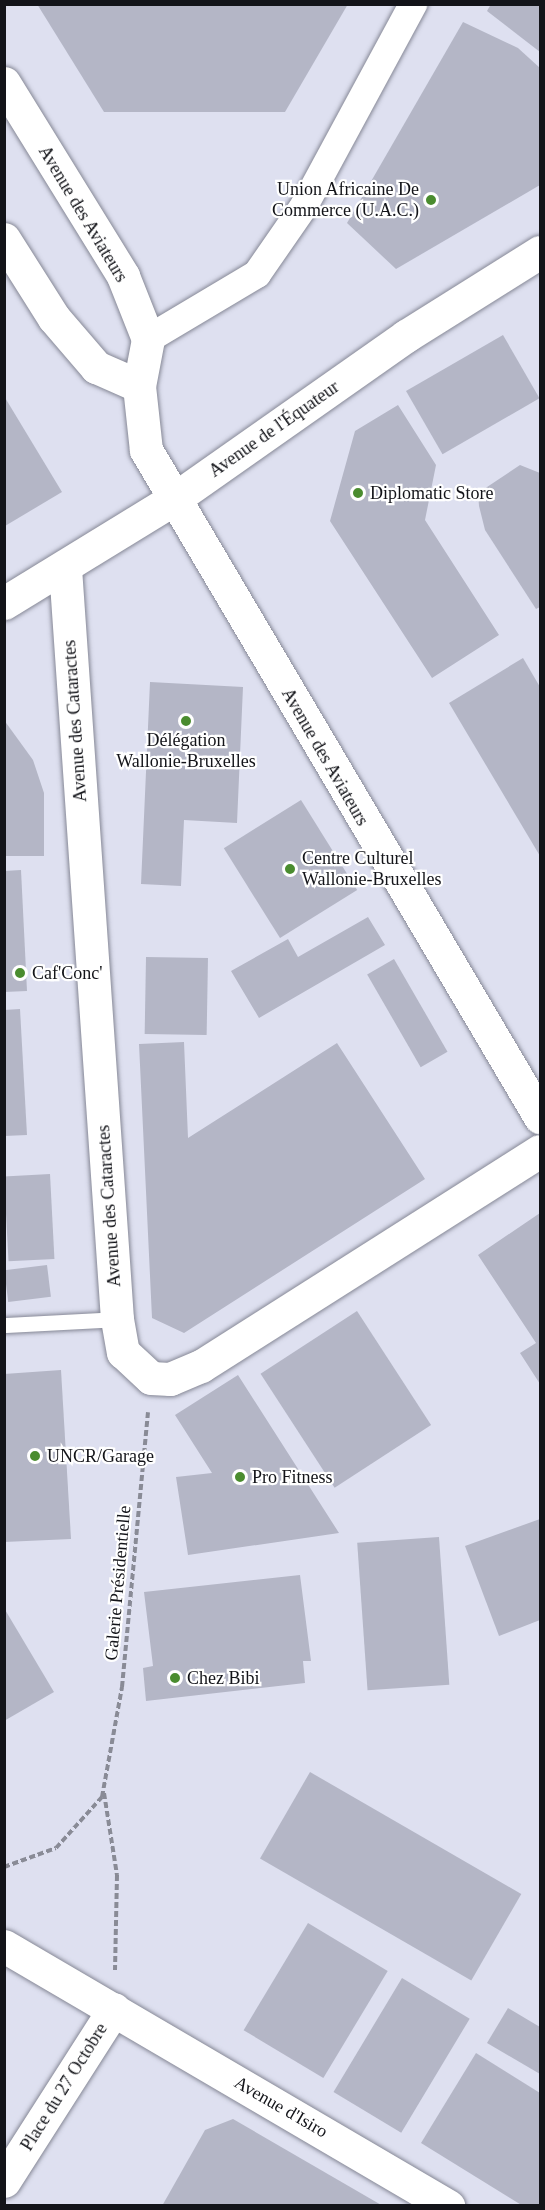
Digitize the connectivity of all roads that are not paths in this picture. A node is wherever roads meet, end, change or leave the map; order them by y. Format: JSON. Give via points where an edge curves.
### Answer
{"nodes":[{"id":1,"x":413,"y":4,"type":"edge"},
{"id":2,"x":4,"y":84,"type":"edge"},
{"id":3,"x":4,"y":239,"type":"edge"},
{"id":4,"x":540,"y":252,"type":"edge"},
{"id":5,"x":148,"y":339,"type":"junction"},
{"id":6,"x":139,"y":386,"type":"junction"},
{"id":7,"x":174,"y":499,"type":"junction"},
{"id":8,"x":65,"y":568,"type":"junction"},
{"id":9,"x":4,"y":603,"type":"edge"},
{"id":10,"x":540,"y":1117,"type":"edge"},
{"id":11,"x":540,"y":1151,"type":"edge"},
{"id":12,"x":117,"y":1319,"type":"junction"},
{"id":13,"x":4,"y":1325,"type":"edge"},
{"id":14,"x":4,"y":1946,"type":"edge"},
{"id":15,"x":114,"y":2009,"type":"junction"},
{"id":16,"x":4,"y":2181,"type":"edge"},
{"id":17,"x":448,"y":2205,"type":"edge"}],
"edges":[{"from":1,"to":5,"type":"street","via":[[304,206],[257,274]]},
{"from":2,"to":5,"type":"street","name":"Avenue des Aviateurs","via":[[123,276]]},
{"from":3,"to":6,"type":"street","via":[[54,318],[96,367]]},
{"from":4,"to":7,"type":"street","name":"Avenue de l'Équateur","via":[[406,336]]},
{"from":5,"to":6,"type":"street","name":"Avenue des Aviateurs"},
{"from":6,"to":7,"type":"street","name":"Avenue des Aviateurs","via":[[146,450]]},
{"from":7,"to":8,"type":"street","name":"Avenue de l'Équateur"},
{"from":7,"to":10,"type":"street","name":"Avenue des Aviateurs"},
{"from":8,"to":9,"type":"street","name":"Avenue de l'Équateur"},
{"from":8,"to":12,"type":"street","name":"Avenue des Cataractes"},
{"from":11,"to":12,"type":"street","name":"Avenue des Cataractes","via":[[201,1366],[170,1379],[151,1378],[123,1352]]},
{"from":12,"to":13,"type":"lane"},
{"from":14,"to":15,"type":"street","name":"Place du 27 Octobre"},
{"from":15,"to":16,"type":"street","name":"Place du 27 Octobre"},
{"from":15,"to":17,"type":"street","name":"Avenue d'Isiro"}]}
